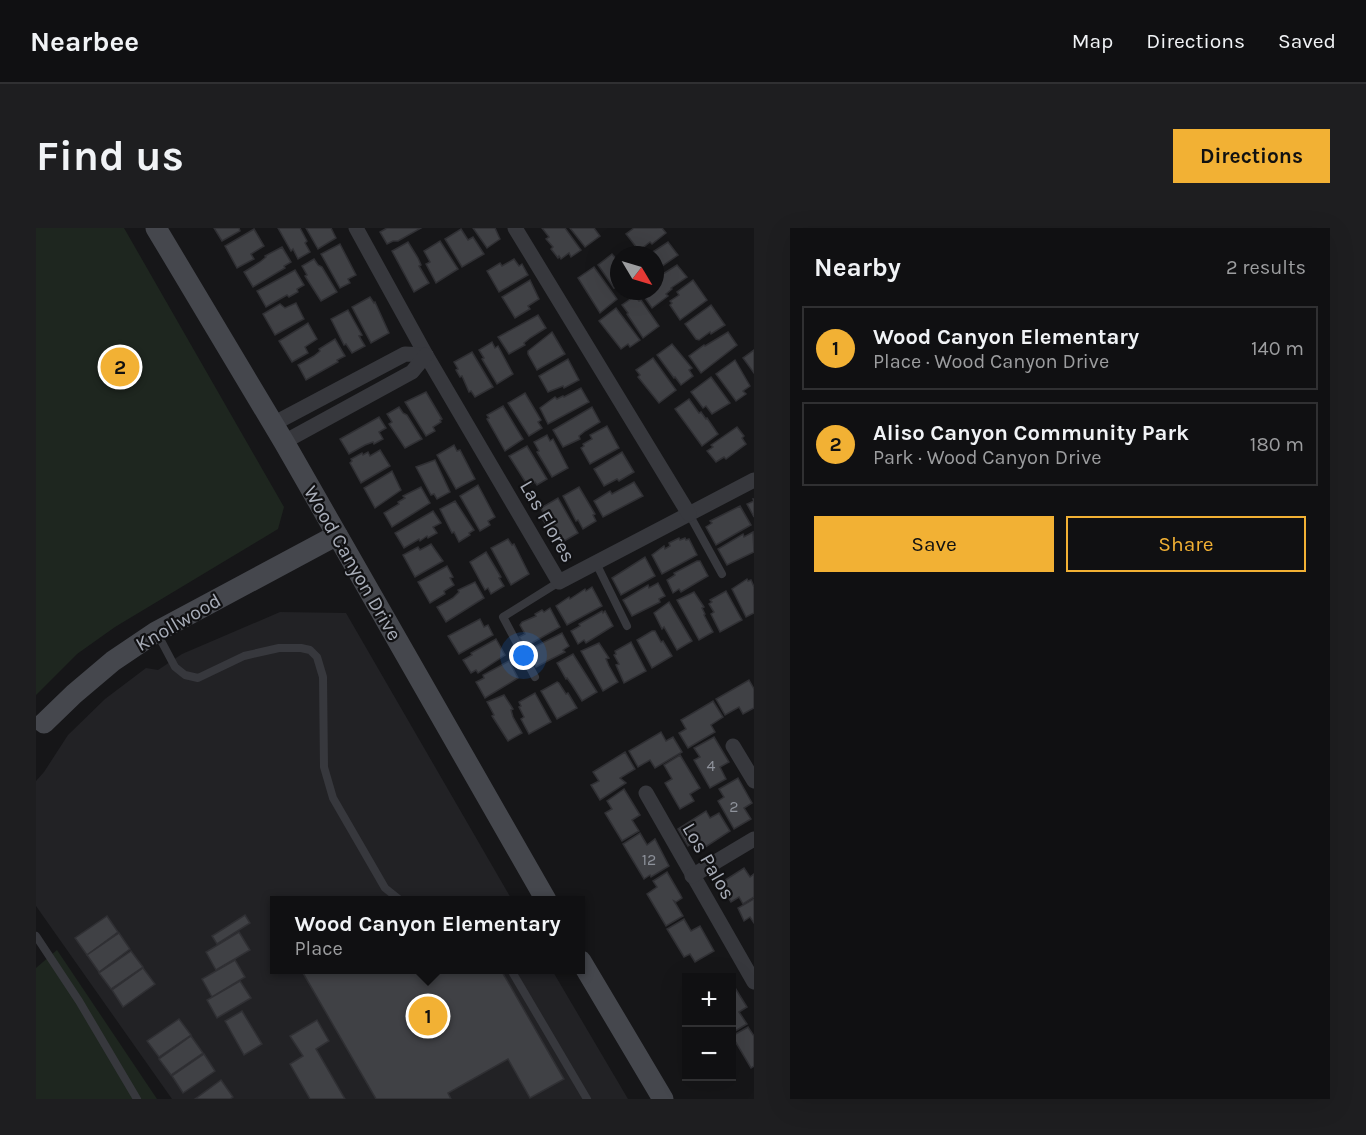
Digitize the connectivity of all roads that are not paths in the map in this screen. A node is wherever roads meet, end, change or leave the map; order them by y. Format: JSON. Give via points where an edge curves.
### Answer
{"nodes":[{"id":1,"x":156,"y":228,"type":"edge"},
{"id":2,"x":356,"y":228,"type":"edge"},
{"id":3,"x":515,"y":228,"type":"edge"},
{"id":4,"x":426,"y":355,"type":"junction"},
{"id":5,"x":278,"y":433,"type":"junction"},
{"id":6,"x":754,"y":480,"type":"edge"},
{"id":7,"x":689,"y":514,"type":"junction"},
{"id":8,"x":337,"y":535,"type":"junction"},
{"id":9,"x":596,"y":563,"type":"junction"},
{"id":10,"x":722,"y":574,"type":"dead end"},
{"id":11,"x":559,"y":582,"type":"junction"},
{"id":12,"x":627,"y":626,"type":"dead end"},
{"id":13,"x":156,"y":632,"type":"junction"},
{"id":14,"x":535,"y":677,"type":"dead end"},
{"id":15,"x":40,"y":727,"type":"edge"},
{"id":16,"x":733,"y":746,"type":"dead end"},
{"id":17,"x":754,"y":781,"type":"edge"},
{"id":18,"x":645,"y":793,"type":"dead end"},
{"id":19,"x":754,"y":839,"type":"edge"},
{"id":20,"x":692,"y":876,"type":"junction"},
{"id":21,"x":395,"y":896,"type":"edge"},
{"id":22,"x":544,"y":896,"type":"edge"},
{"id":23,"x":36,"y":936,"type":"edge"},
{"id":24,"x":585,"y":968,"type":"edge"},
{"id":25,"x":514,"y":974,"type":"edge"},
{"id":26,"x":754,"y":982,"type":"edge"},
{"id":27,"x":137,"y":1099,"type":"edge"},
{"id":28,"x":587,"y":1099,"type":"edge"},
{"id":29,"x":663,"y":1099,"type":"edge"}],
"edges":[{"from":1,"to":5,"type":"main road","name":"Wood Canyon Drive"},
{"from":2,"to":4,"type":"street","name":"Las Flores"},
{"from":3,"to":7,"type":"street"},
{"from":4,"to":5,"type":"street","via":[[412,372]]},
{"from":4,"to":11,"type":"street","name":"Las Flores"},
{"from":5,"to":8,"type":"main road","name":"Wood Canyon Drive"},
{"from":6,"to":7,"type":"street","name":"Las Flores"},
{"from":7,"to":9,"type":"street","name":"Las Flores"},
{"from":7,"to":10,"type":"lane"},
{"from":8,"to":13,"type":"main road","name":"Knollwood"},
{"from":8,"to":22,"type":"main road","name":"Wood Canyon Drive"},
{"from":9,"to":11,"type":"street","name":"Las Flores"},
{"from":9,"to":12,"type":"lane"},
{"from":11,"to":14,"type":"lane","via":[[503,617]]},
{"from":13,"to":15,"type":"main road","name":"Knollwood","via":[[113,661]]},
{"from":13,"to":21,"type":"lane","via":[[175,667],[198,678],[244,656],[279,648],[310,650],[317,657],[323,677],[324,767],[333,798],[385,888]]},
{"from":16,"to":17,"type":"street"},
{"from":18,"to":20,"type":"street","name":"Los Palos"},
{"from":19,"to":20,"type":"street"},
{"from":20,"to":26,"type":"street","name":"Los Palos"},
{"from":23,"to":27,"type":"lane"},
{"from":24,"to":29,"type":"main road"},
{"from":25,"to":28,"type":"lane"}]}
